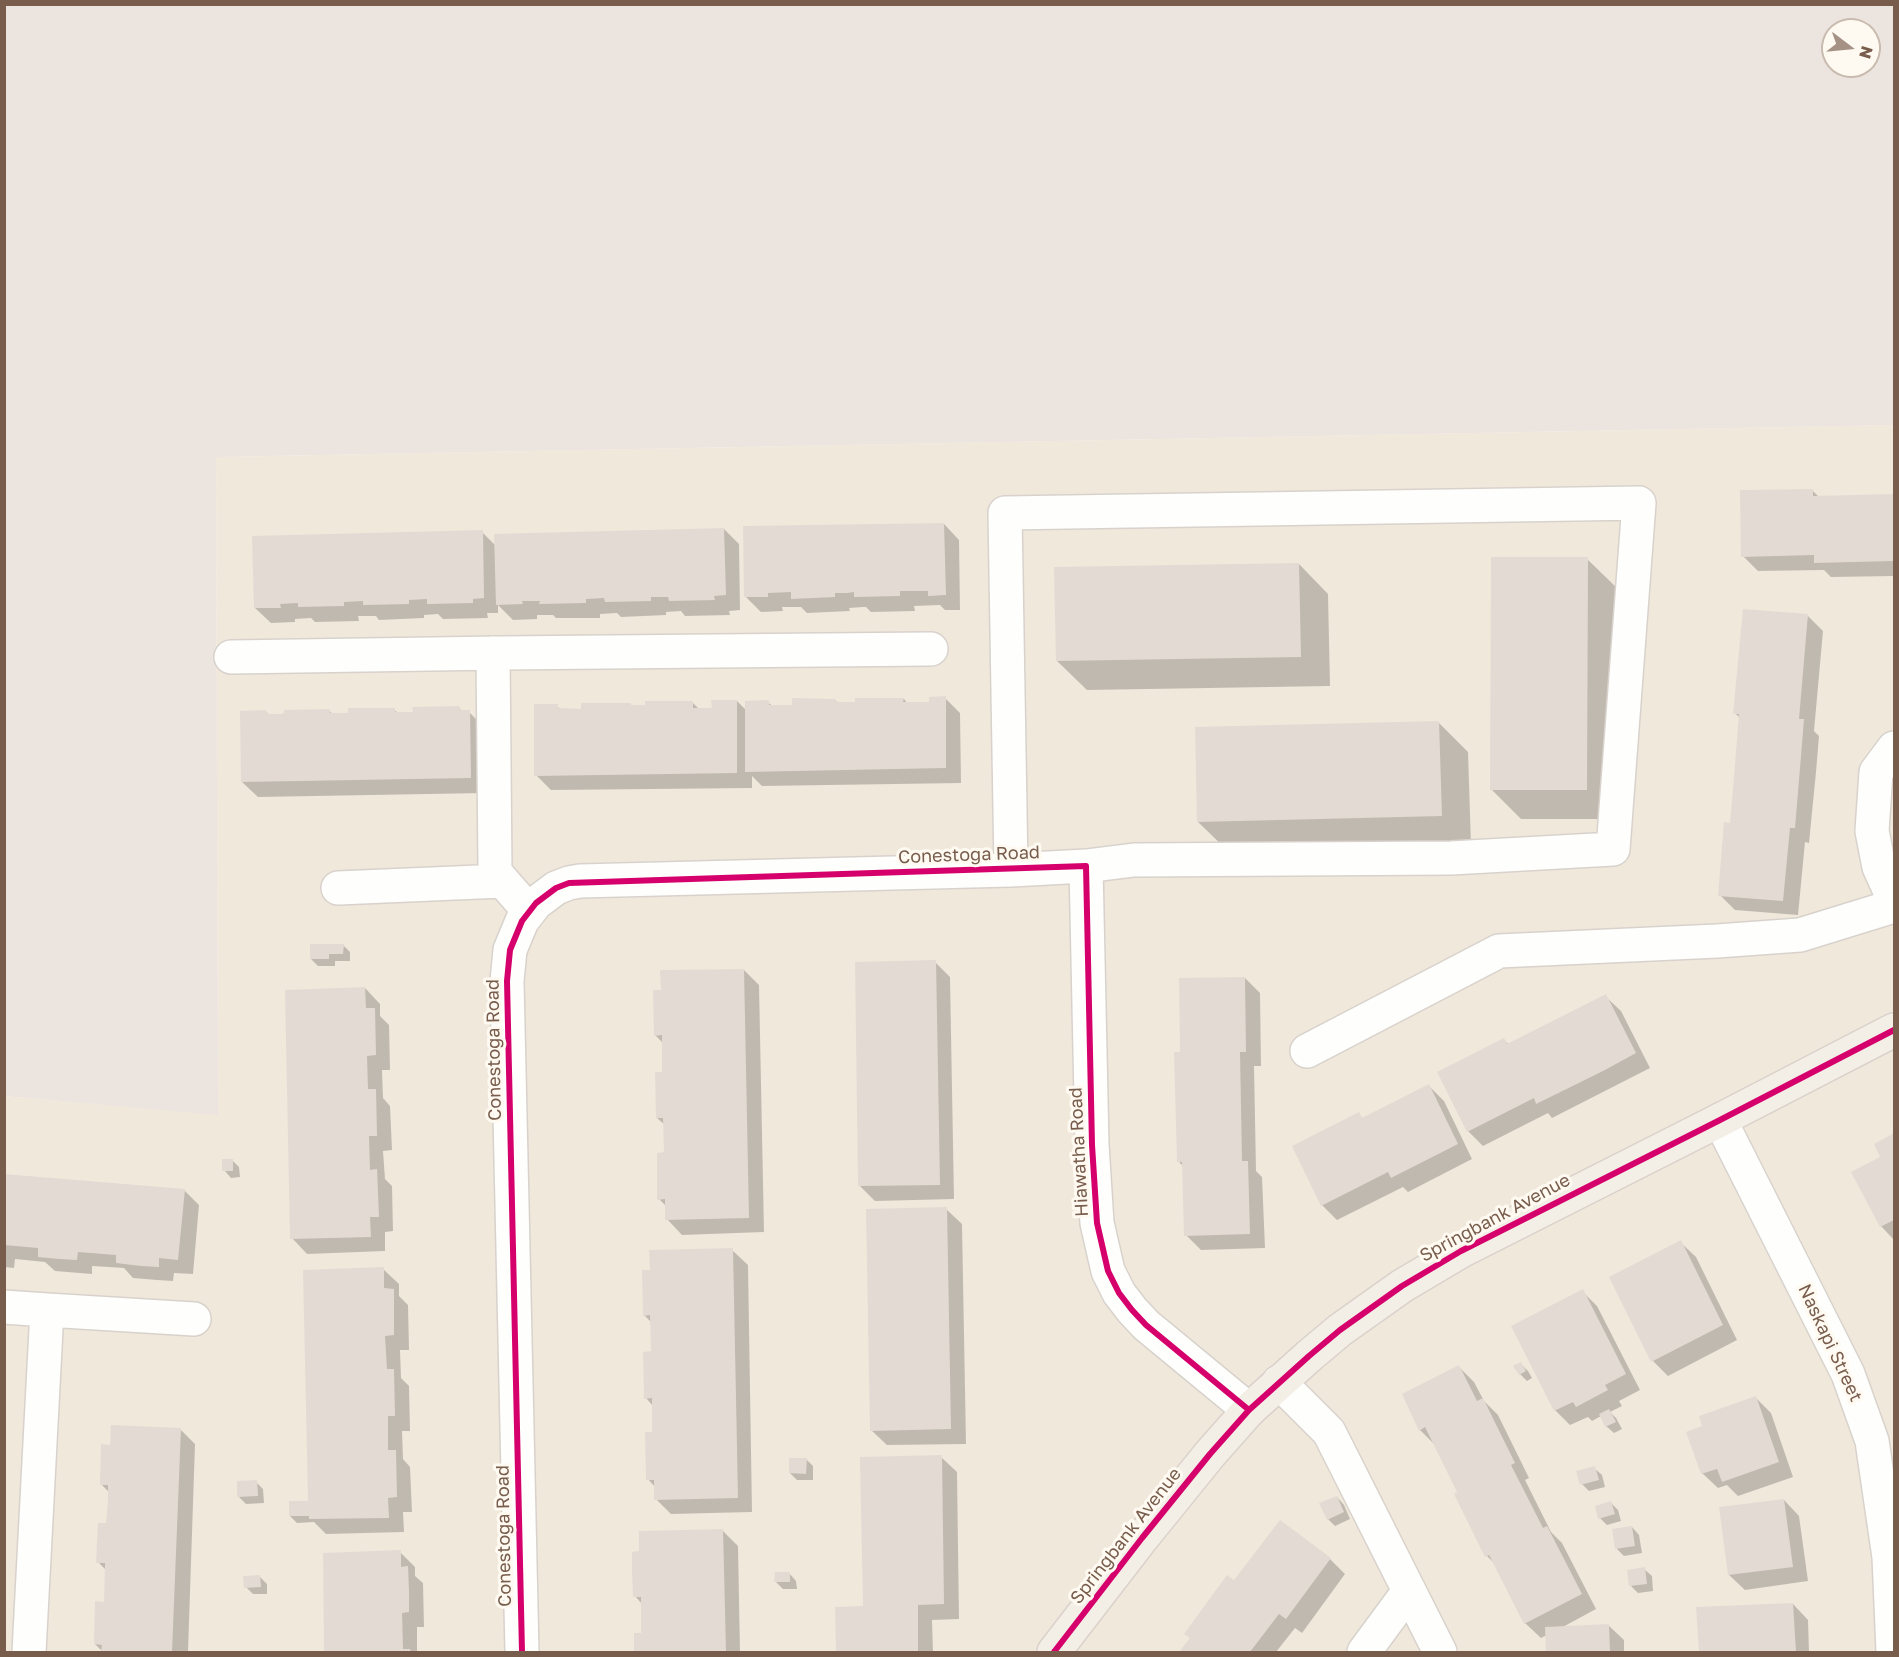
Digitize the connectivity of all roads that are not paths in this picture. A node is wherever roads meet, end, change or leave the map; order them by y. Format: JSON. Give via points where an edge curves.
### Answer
{"nodes":[{"id":1,"x":932,"y":649,"type":"dead end"},
{"id":2,"x":493,"y":653,"type":"junction"},
{"id":3,"x":231,"y":657,"type":"dead end"},
{"id":4,"x":1894,"y":748,"type":"edge"},
{"id":5,"x":1086,"y":866,"type":"junction"},
{"id":6,"x":1011,"y":870,"type":"junction"},
{"id":7,"x":502,"y":881,"type":"junction"},
{"id":8,"x":338,"y":888,"type":"dead end"},
{"id":9,"x":1894,"y":900,"type":"edge"},
{"id":10,"x":1894,"y":906,"type":"edge"},
{"id":11,"x":529,"y":911,"type":"junction"},
{"id":12,"x":1894,"y":1030,"type":"edge"},
{"id":13,"x":1307,"y":1051,"type":"dead end"},
{"id":14,"x":1720,"y":1120,"type":"junction"},
{"id":15,"x":4,"y":1307,"type":"edge"},
{"id":16,"x":46,"y":1310,"type":"junction"},
{"id":17,"x":194,"y":1319,"type":"dead end"},
{"id":18,"x":1279,"y":1382,"type":"junction"},
{"id":19,"x":1250,"y":1410,"type":"junction"},
{"id":20,"x":1409,"y":1591,"type":"junction"},
{"id":21,"x":29,"y":1653,"type":"edge"},
{"id":22,"x":522,"y":1653,"type":"edge"},
{"id":23,"x":1054,"y":1653,"type":"edge"},
{"id":24,"x":1364,"y":1653,"type":"edge"},
{"id":25,"x":1440,"y":1653,"type":"edge"},
{"id":26,"x":1893,"y":1653,"type":"edge"}],
"edges":[{"from":1,"to":2,"type":"street"},
{"from":2,"to":3,"type":"street"},
{"from":2,"to":7,"type":"street","via":[[495,872]]},
{"from":4,"to":9,"type":"street","via":[[1876,772],[1872,831],[1879,867]]},
{"from":5,"to":6,"type":"street","name":"Conestoga Road"},
{"from":5,"to":6,"type":"street","name":"Conestoga Road","via":[[1134,860],[1451,858],[1612,849],[1640,502],[1005,513]]},
{"from":5,"to":19,"type":"street","name":"Hiawatha Road","via":[[1092,1155],[1097,1223],[1108,1270],[1119,1293],[1146,1325]]},
{"from":6,"to":11,"type":"street","name":"Conestoga Road","via":[[580,881],[556,888]]},
{"from":7,"to":8,"type":"street"},
{"from":7,"to":11,"type":"street"},
{"from":10,"to":13,"type":"street","via":[[1800,935],[1499,951]]},
{"from":11,"to":22,"type":"street","name":"Conestoga Road","via":[[510,950],[507,981]]},
{"from":12,"to":14,"type":"main road","name":"Springbank Avenue"},
{"from":14,"to":18,"type":"main road","name":"Springbank Avenue","via":[[1451,1257],[1402,1286],[1340,1330]]},
{"from":14,"to":26,"type":"street","name":"Naskapi Street","via":[[1848,1374],[1872,1441],[1889,1557]]},
{"from":15,"to":16,"type":"street"},
{"from":16,"to":17,"type":"street"},
{"from":16,"to":21,"type":"street"},
{"from":18,"to":19,"type":"main road","name":"Springbank Avenue"},
{"from":18,"to":20,"type":"street","via":[[1329,1432]]},
{"from":19,"to":23,"type":"main road","name":"Springbank Avenue","via":[[1142,1538]]},
{"from":20,"to":24,"type":"street"},
{"from":20,"to":25,"type":"street"}]}
